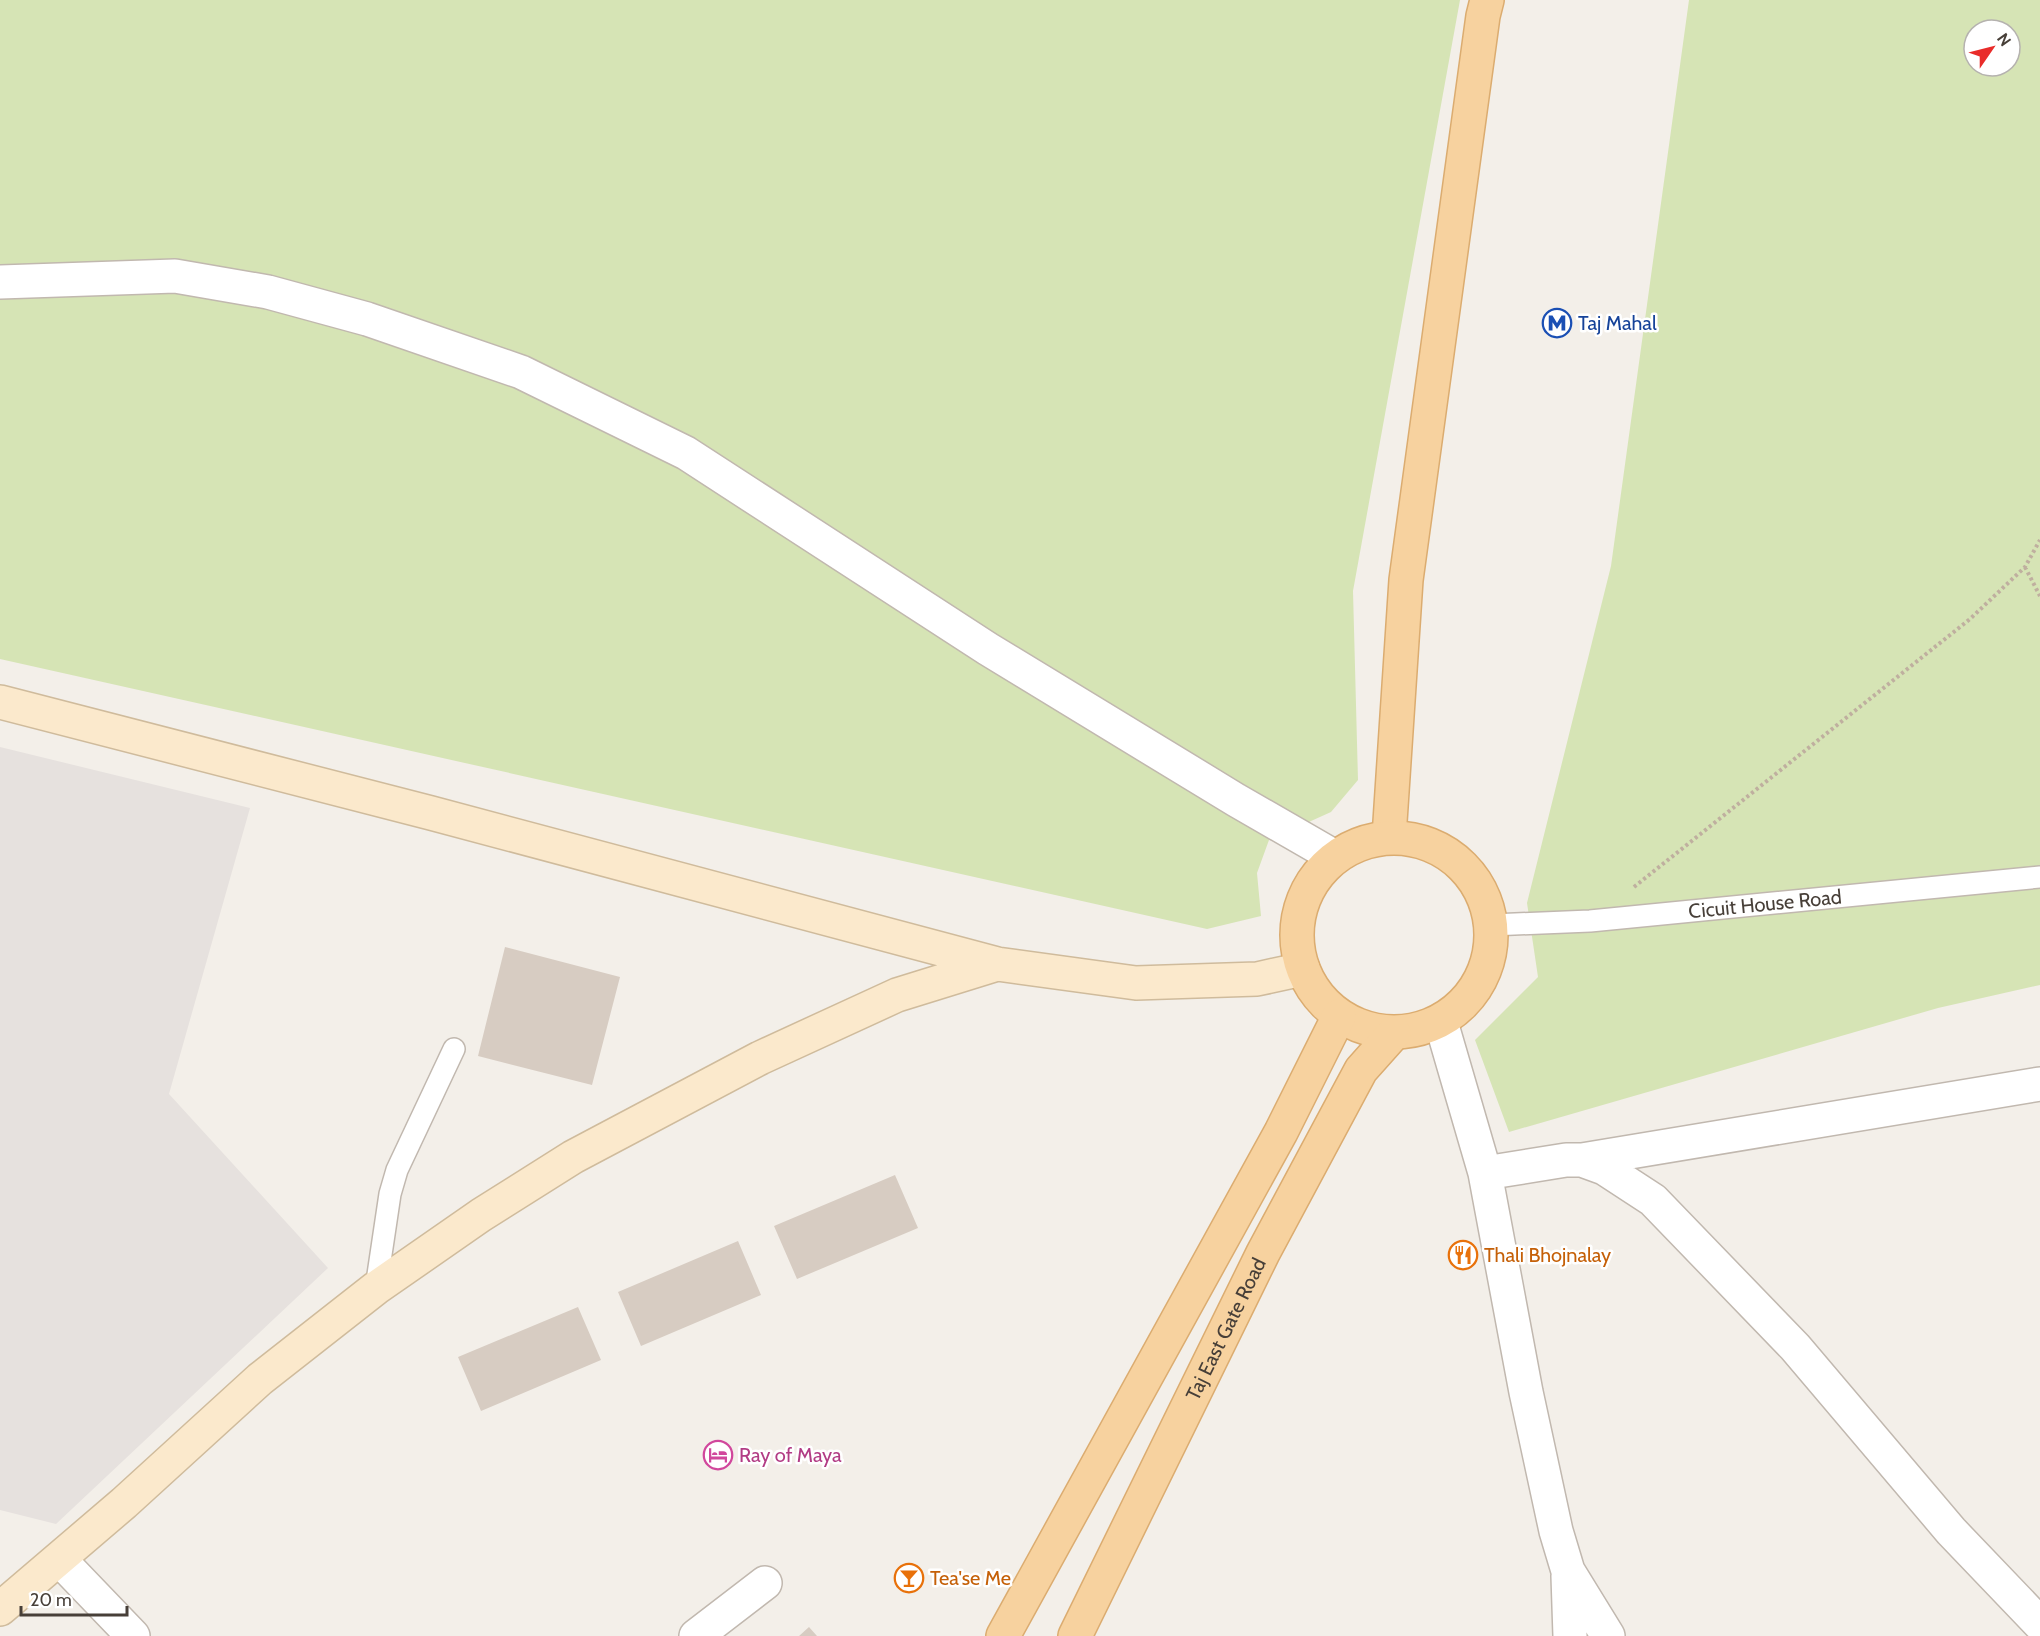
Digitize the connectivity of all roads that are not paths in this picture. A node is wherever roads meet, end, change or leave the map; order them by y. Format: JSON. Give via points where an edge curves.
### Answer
{"nodes":[{"id":1,"x":1487,"y":0,"type":"edge"},
{"id":2,"x":0,"y":282,"type":"edge"},
{"id":3,"x":0,"y":702,"type":"edge"},
{"id":4,"x":1389,"y":837,"type":"junction"},
{"id":5,"x":1335,"y":857,"type":"junction"},
{"id":6,"x":2040,"y":877,"type":"edge"},
{"id":7,"x":1492,"y":925,"type":"junction"},
{"id":8,"x":996,"y":964,"type":"junction"},
{"id":9,"x":1303,"y":969,"type":"junction"},
{"id":10,"x":1339,"y":1016,"type":"junction"},
{"id":11,"x":1441,"y":1022,"type":"junction"},
{"id":12,"x":1394,"y":1033,"type":"junction"},
{"id":13,"x":454,"y":1049,"type":"dead end"},
{"id":14,"x":2040,"y":1084,"type":"edge"},
{"id":15,"x":1582,"y":1160,"type":"junction"},
{"id":16,"x":1485,"y":1173,"type":"junction"},
{"id":17,"x":376,"y":1288,"type":"junction"},
{"id":18,"x":60,"y":1560,"type":"junction"},
{"id":19,"x":1568,"y":1571,"type":"junction"},
{"id":20,"x":765,"y":1583,"type":"dead end"},
{"id":21,"x":0,"y":1609,"type":"edge"},
{"id":22,"x":2040,"y":1624,"type":"edge"},
{"id":23,"x":133,"y":1636,"type":"edge"},
{"id":24,"x":696,"y":1636,"type":"edge"},
{"id":25,"x":1003,"y":1636,"type":"edge"},
{"id":26,"x":1075,"y":1636,"type":"edge"},
{"id":27,"x":1570,"y":1636,"type":"edge"},
{"id":28,"x":1608,"y":1636,"type":"edge"}],
"edges":[{"from":1,"to":4,"type":"main road","via":[[1406,580]]},
{"from":2,"to":5,"type":"street","via":[[175,276],[268,292],[367,319],[521,372],[686,453],[988,649]]},
{"from":3,"to":8,"type":"street"},
{"from":4,"to":5,"type":"main road","via":[[1360,843]]},
{"from":4,"to":7,"type":"main road","via":[[1419,840],[1446,852],[1469,872],[1484,897]]},
{"from":5,"to":9,"type":"main road","via":[[1304,896],[1297,944]]},
{"from":6,"to":7,"type":"lane","name":"Cicuit House Road","via":[[1590,921]]},
{"from":7,"to":11,"type":"main road","via":[[1491,949],[1475,991],[1460,1009]]},
{"from":8,"to":9,"type":"street","via":[[1136,983],[1257,979]]},
{"from":8,"to":17,"type":"street","via":[[897,994],[760,1058],[573,1157]]},
{"from":9,"to":10,"type":"main road","via":[[1317,995]]},
{"from":10,"to":12,"type":"main road","via":[[1365,1028]]},
{"from":10,"to":25,"type":"main road","via":[[1281,1132]]},
{"from":11,"to":12,"type":"main road"},
{"from":11,"to":16,"type":"street"},
{"from":12,"to":26,"type":"main road","name":"Taj East Gate Road","via":[[1361,1070],[1263,1253]]},
{"from":13,"to":17,"type":"lane","via":[[398,1170],[388,1204]]},
{"from":14,"to":15,"type":"street"},
{"from":15,"to":16,"type":"street"},
{"from":15,"to":22,"type":"street","via":[[1604,1168],[1653,1200],[1795,1347],[1951,1530]]},
{"from":16,"to":19,"type":"street","via":[[1526,1392]]},
{"from":17,"to":18,"type":"street","via":[[260,1379]]},
{"from":18,"to":21,"type":"street"},
{"from":18,"to":23,"type":"street"},
{"from":19,"to":27,"type":"street"},
{"from":19,"to":28,"type":"street"},
{"from":20,"to":24,"type":"street"}]}
